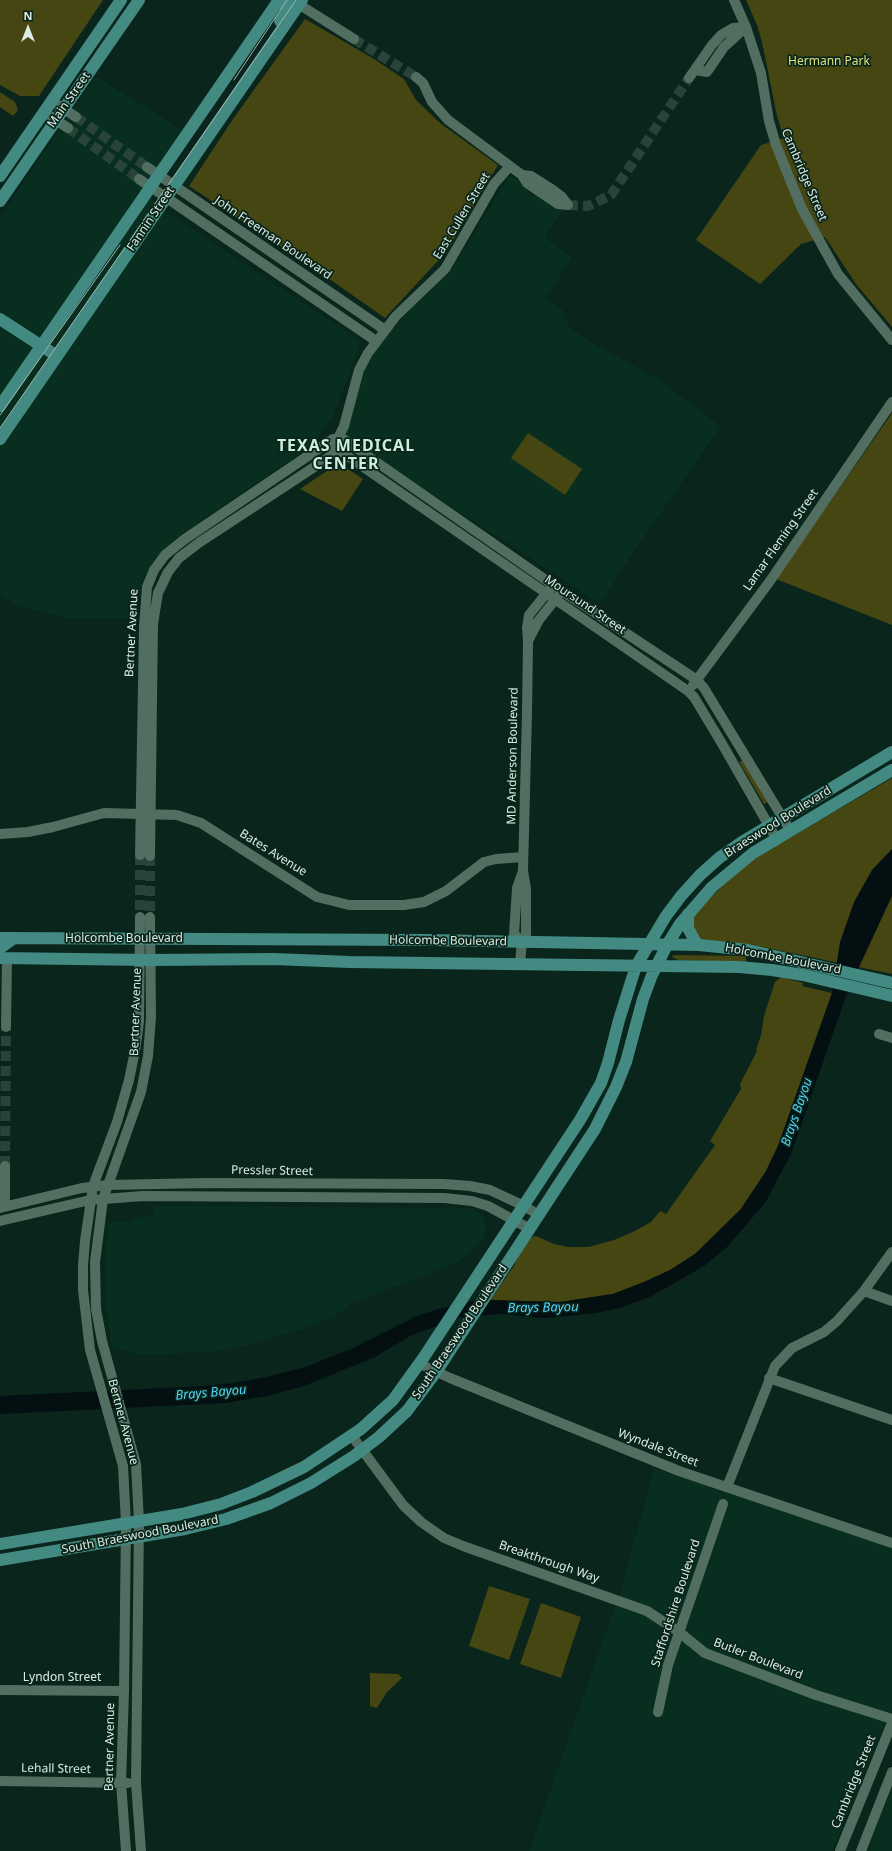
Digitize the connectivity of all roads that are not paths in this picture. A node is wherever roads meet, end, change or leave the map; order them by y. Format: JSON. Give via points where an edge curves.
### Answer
{"nodes":[{"id":1,"x":121,"y":0,"type":"edge"},
{"id":2,"x":139,"y":0,"type":"edge"},
{"id":3,"x":279,"y":0,"type":"edge"},
{"id":4,"x":287,"y":0,"type":"edge"},
{"id":5,"x":734,"y":0,"type":"edge"},
{"id":6,"x":297,"y":1,"type":"edge"},
{"id":7,"x":746,"y":27,"type":"junction"},
{"id":8,"x":354,"y":39,"type":"tunnel mouth"},
{"id":9,"x":264,"y":56,"type":"junction"},
{"id":10,"x":692,"y":74,"type":"tunnel mouth"},
{"id":11,"x":416,"y":77,"type":"tunnel mouth"},
{"id":12,"x":52,"y":101,"type":"junction"},
{"id":13,"x":63,"y":109,"type":"junction"},
{"id":14,"x":44,"y":112,"type":"junction"},
{"id":15,"x":76,"y":117,"type":"tunnel mouth"},
{"id":16,"x":55,"y":121,"type":"junction"},
{"id":17,"x":68,"y":128,"type":"tunnel mouth"},
{"id":18,"x":510,"y":166,"type":"junction"},
{"id":19,"x":147,"y":167,"type":"tunnel mouth"},
{"id":20,"x":522,"y":174,"type":"dead end"},
{"id":21,"x":159,"y":175,"type":"junction"},
{"id":22,"x":0,"y":176,"type":"edge"},
{"id":23,"x":139,"y":178,"type":"tunnel mouth"},
{"id":24,"x":174,"y":185,"type":"junction"},
{"id":25,"x":151,"y":187,"type":"junction"},
{"id":26,"x":166,"y":197,"type":"junction"},
{"id":27,"x":0,"y":201,"type":"edge"},
{"id":28,"x":224,"y":220,"type":"junction"},
{"id":29,"x":216,"y":232,"type":"junction"},
{"id":30,"x":313,"y":281,"type":"junction"},
{"id":31,"x":304,"y":292,"type":"junction"},
{"id":32,"x":0,"y":319,"type":"edge"},
{"id":33,"x":385,"y":330,"type":"junction"},
{"id":34,"x":892,"y":340,"type":"edge"},
{"id":35,"x":376,"y":342,"type":"junction"},
{"id":36,"x":41,"y":346,"type":"junction"},
{"id":37,"x":57,"y":356,"type":"junction"},
{"id":38,"x":892,"y":402,"type":"edge"},
{"id":39,"x":0,"y":406,"type":"edge"},
{"id":40,"x":339,"y":436,"type":"junction"},
{"id":41,"x":0,"y":439,"type":"edge"},
{"id":42,"x":327,"y":442,"type":"junction"},
{"id":43,"x":336,"y":449,"type":"junction"},
{"id":44,"x":557,"y":588,"type":"junction"},
{"id":45,"x":545,"y":594,"type":"junction"},
{"id":46,"x":554,"y":600,"type":"junction"},
{"id":47,"x":528,"y":641,"type":"junction"},
{"id":48,"x":697,"y":680,"type":"junction"},
{"id":49,"x":688,"y":691,"type":"junction"},
{"id":50,"x":892,"y":752,"type":"edge"},
{"id":51,"x":892,"y":770,"type":"edge"},
{"id":52,"x":145,"y":814,"type":"junction"},
{"id":53,"x":783,"y":816,"type":"junction"},
{"id":54,"x":768,"y":825,"type":"junction"},
{"id":55,"x":790,"y":830,"type":"junction"},
{"id":56,"x":0,"y":834,"type":"edge"},
{"id":57,"x":776,"y":838,"type":"junction"},
{"id":58,"x":145,"y":855,"type":"tunnel mouth"},
{"id":59,"x":523,"y":858,"type":"junction"},
{"id":60,"x":688,"y":914,"type":"junction"},
{"id":61,"x":145,"y":917,"type":"tunnel mouth"},
{"id":62,"x":0,"y":938,"type":"edge"},
{"id":63,"x":14,"y":938,"type":"junction"},
{"id":64,"x":145,"y":938,"type":"junction"},
{"id":65,"x":275,"y":940,"type":"junction"},
{"id":66,"x":522,"y":941,"type":"junction"},
{"id":67,"x":648,"y":945,"type":"junction"},
{"id":68,"x":667,"y":945,"type":"junction"},
{"id":69,"x":699,"y":945,"type":"junction"},
{"id":70,"x":2,"y":955,"type":"edge"},
{"id":71,"x":274,"y":959,"type":"junction"},
{"id":72,"x":145,"y":960,"type":"junction"},
{"id":73,"x":520,"y":964,"type":"junction"},
{"id":74,"x":636,"y":966,"type":"junction"},
{"id":75,"x":655,"y":966,"type":"junction"},
{"id":76,"x":889,"y":982,"type":"edge"},
{"id":77,"x":887,"y":994,"type":"edge"},
{"id":78,"x":3,"y":995,"type":"edge"},
{"id":79,"x":6,"y":1027,"type":"tunnel mouth"},
{"id":80,"x":879,"y":1034,"type":"dead end"},
{"id":81,"x":892,"y":1038,"type":"edge"},
{"id":82,"x":122,"y":1103,"type":"junction"},
{"id":83,"x":135,"y":1107,"type":"junction"},
{"id":84,"x":5,"y":1166,"type":"tunnel mouth"},
{"id":85,"x":205,"y":1182,"type":"junction"},
{"id":86,"x":317,"y":1184,"type":"junction"},
{"id":87,"x":336,"y":1184,"type":"junction"},
{"id":88,"x":444,"y":1184,"type":"junction"},
{"id":89,"x":108,"y":1185,"type":"junction"},
{"id":90,"x":93,"y":1186,"type":"junction"},
{"id":91,"x":205,"y":1196,"type":"junction"},
{"id":92,"x":317,"y":1198,"type":"junction"},
{"id":93,"x":336,"y":1198,"type":"junction"},
{"id":94,"x":444,"y":1198,"type":"junction"},
{"id":95,"x":103,"y":1199,"type":"junction"},
{"id":96,"x":90,"y":1200,"type":"junction"},
{"id":97,"x":524,"y":1206,"type":"junction"},
{"id":98,"x":0,"y":1207,"type":"edge"},
{"id":99,"x":539,"y":1215,"type":"junction"},
{"id":100,"x":515,"y":1219,"type":"junction"},
{"id":101,"x":1,"y":1221,"type":"edge"},
{"id":102,"x":530,"y":1229,"type":"junction"},
{"id":103,"x":892,"y":1252,"type":"edge"},
{"id":104,"x":95,"y":1289,"type":"junction"},
{"id":105,"x":83,"y":1290,"type":"junction"},
{"id":106,"x":864,"y":1291,"type":"junction"},
{"id":107,"x":892,"y":1301,"type":"edge"},
{"id":108,"x":422,"y":1361,"type":"junction"},
{"id":109,"x":436,"y":1372,"type":"junction"},
{"id":110,"x":769,"y":1378,"type":"junction"},
{"id":111,"x":892,"y":1420,"type":"edge"},
{"id":112,"x":352,"y":1436,"type":"junction"},
{"id":113,"x":362,"y":1450,"type":"junction"},
{"id":114,"x":304,"y":1466,"type":"junction"},
{"id":115,"x":727,"y":1487,"type":"junction"},
{"id":116,"x":271,"y":1503,"type":"junction"},
{"id":117,"x":222,"y":1504,"type":"junction"},
{"id":118,"x":723,"y":1504,"type":"dead end"},
{"id":119,"x":226,"y":1519,"type":"junction"},
{"id":120,"x":139,"y":1522,"type":"junction"},
{"id":121,"x":126,"y":1524,"type":"junction"},
{"id":122,"x":138,"y":1537,"type":"junction"},
{"id":123,"x":126,"y":1539,"type":"junction"},
{"id":124,"x":892,"y":1543,"type":"edge"},
{"id":125,"x":0,"y":1544,"type":"edge"},
{"id":126,"x":0,"y":1560,"type":"edge"},
{"id":127,"x":125,"y":1600,"type":"junction"},
{"id":128,"x":626,"y":1603,"type":"joint"},
{"id":129,"x":680,"y":1632,"type":"junction"},
{"id":130,"x":137,"y":1674,"type":"junction"},
{"id":131,"x":0,"y":1690,"type":"edge"},
{"id":132,"x":124,"y":1691,"type":"junction"},
{"id":133,"x":658,"y":1712,"type":"dead end"},
{"id":134,"x":892,"y":1719,"type":"edge"},
{"id":135,"x":892,"y":1722,"type":"edge"},
{"id":136,"x":892,"y":1772,"type":"edge"},
{"id":137,"x":0,"y":1781,"type":"edge"},
{"id":138,"x":121,"y":1783,"type":"junction"},
{"id":139,"x":136,"y":1783,"type":"junction"},
{"id":140,"x":126,"y":1851,"type":"edge"},
{"id":141,"x":141,"y":1851,"type":"edge"},
{"id":142,"x":840,"y":1851,"type":"edge"},
{"id":143,"x":861,"y":1851,"type":"edge"}],
"edges":[{"from":1,"to":12,"type":"main road","name":"Main Street"},
{"from":2,"to":13,"type":"main road","name":"Main Street"},
{"from":3,"to":21,"type":"main road","name":"Fannin Street"},
{"from":4,"to":9,"type":"main road","via":[[286,13],[270,37]]},
{"from":5,"to":7,"type":"street","name":"Cambridge Street"},
{"from":6,"to":8,"type":"street"},
{"from":6,"to":9,"type":"main road","name":"Fannin Street"},
{"from":7,"to":10,"type":"street","via":[[733,28],[721,35]]},
{"from":7,"to":34,"type":"street","name":"Cambridge Street","via":[[761,73],[769,121],[776,144],[802,209],[838,274]]},
{"from":9,"to":24,"type":"main road","name":"Fannin Street"},
{"from":11,"to":18,"type":"street","via":[[423,83],[432,102],[441,113]]},
{"from":12,"to":13,"type":"street"},
{"from":12,"to":14,"type":"main road","name":"Main Street"},
{"from":13,"to":15,"type":"street"},
{"from":13,"to":16,"type":"main road","name":"Main Street"},
{"from":14,"to":16,"type":"street"},
{"from":14,"to":22,"type":"main road","name":"Main Street"},
{"from":16,"to":17,"type":"street"},
{"from":16,"to":27,"type":"main road","name":"Main Street"},
{"from":18,"to":20,"type":"street"},
{"from":18,"to":33,"type":"street","name":"East Cullen Street","via":[[494,184],[445,269]]},
{"from":19,"to":21,"type":"street","name":"John Freeman Boulevard"},
{"from":21,"to":24,"type":"street","name":"John Freeman Boulevard"},
{"from":21,"to":25,"type":"main road","name":"Fannin Street"},
{"from":23,"to":25,"type":"street"},
{"from":24,"to":26,"type":"main road","name":"Fannin Street"},
{"from":24,"to":28,"type":"street","name":"John Freeman Boulevard"},
{"from":25,"to":26,"type":"street"},
{"from":25,"to":36,"type":"main road","name":"Fannin Street"},
{"from":26,"to":29,"type":"street"},
{"from":26,"to":37,"type":"main road","name":"Fannin Street"},
{"from":28,"to":29,"type":"street"},
{"from":28,"to":30,"type":"street","name":"John Freeman Boulevard"},
{"from":29,"to":31,"type":"street"},
{"from":30,"to":31,"type":"street"},
{"from":30,"to":33,"type":"street","name":"John Freeman Boulevard"},
{"from":31,"to":35,"type":"street"},
{"from":32,"to":36,"type":"main road"},
{"from":33,"to":35,"type":"street"},
{"from":35,"to":40,"type":"street","via":[[359,370]]},
{"from":36,"to":37,"type":"main road"},
{"from":36,"to":39,"type":"main road","name":"Fannin Street"},
{"from":37,"to":41,"type":"main road","name":"Fannin Street"},
{"from":38,"to":48,"type":"street","name":"Lamar Fleming Street","via":[[770,581]]},
{"from":40,"to":42,"type":"street","name":"Bertner Avenue"},
{"from":40,"to":43,"type":"street"},
{"from":40,"to":44,"type":"street","name":"Moursund Street"},
{"from":42,"to":43,"type":"street","name":"Moursund Street"},
{"from":42,"to":52,"type":"street","name":"Bertner Avenue","via":[[185,539],[165,555],[154,570],[147,587],[144,627]]},
{"from":43,"to":45,"type":"street","name":"Moursund Street"},
{"from":43,"to":52,"type":"street","name":"Bertner Avenue","via":[[322,462],[200,542],[179,558],[168,572],[158,592],[153,624]]},
{"from":44,"to":45,"type":"street","name":"MD Anderson Boulevard"},
{"from":44,"to":46,"type":"street","name":"MD Anderson Boulevard"},
{"from":44,"to":48,"type":"street","name":"Moursund Street"},
{"from":45,"to":46,"type":"street","name":"Moursund Street"},
{"from":45,"to":47,"type":"street","name":"MD Anderson Boulevard","via":[[530,615]]},
{"from":46,"to":47,"type":"street","name":"MD Anderson Boulevard"},
{"from":46,"to":49,"type":"street","name":"Moursund Street"},
{"from":47,"to":59,"type":"street","name":"MD Anderson Boulevard"},
{"from":48,"to":49,"type":"street","name":"Lamar Fleming Street"},
{"from":48,"to":53,"type":"street","name":"Moursund Street"},
{"from":49,"to":54,"type":"street","name":"Moursund Street","via":[[721,742]]},
{"from":50,"to":53,"type":"main road","name":"Braeswood Boulevard"},
{"from":51,"to":55,"type":"main road","name":"Braeswood Boulevard"},
{"from":52,"to":56,"type":"street","name":"Bates Avenue","via":[[104,813],[53,827]]},
{"from":52,"to":58,"type":"street","name":"Bertner Avenue"},
{"from":52,"to":59,"type":"street","name":"Bates Avenue","via":[[177,815],[201,823],[317,897],[349,905],[424,902],[446,892],[484,862]]},
{"from":53,"to":54,"type":"main road","name":"Braeswood Boulevard"},
{"from":53,"to":55,"type":"street","name":"Moursund Street"},
{"from":54,"to":57,"type":"street","name":"Moursund Street"},
{"from":54,"to":67,"type":"main road","name":"Braeswood Boulevard","via":[[719,858],[700,875],[666,916]]},
{"from":55,"to":57,"type":"main road","name":"Braeswood Boulevard"},
{"from":57,"to":60,"type":"main road","name":"Braeswood Boulevard","via":[[731,870]]},
{"from":59,"to":66,"type":"street","name":"MD Anderson Boulevard","via":[[523,871],[516,888],[514,934]]},
{"from":60,"to":68,"type":"main road","name":"Braeswood Boulevard"},
{"from":60,"to":69,"type":"main road","via":[[688,928]]},
{"from":61,"to":64,"type":"street","name":"Bertner Avenue"},
{"from":62,"to":63,"type":"main road","name":"Holcombe Boulevard"},
{"from":63,"to":64,"type":"main road","name":"Holcombe Boulevard"},
{"from":63,"to":70,"type":"main road"},
{"from":64,"to":65,"type":"main road","name":"Holcombe Boulevard"},
{"from":64,"to":72,"type":"street","name":"Bertner Avenue"},
{"from":65,"to":66,"type":"main road","name":"Holcombe Boulevard"},
{"from":65,"to":71,"type":"main road"},
{"from":66,"to":67,"type":"main road","name":"Holcombe Boulevard"},
{"from":66,"to":73,"type":"street","name":"MD Anderson Boulevard"},
{"from":67,"to":68,"type":"main road","name":"Holcombe Boulevard"},
{"from":67,"to":74,"type":"main road","name":"Braeswood Boulevard"},
{"from":68,"to":69,"type":"main road","name":"Holcombe Boulevard"},
{"from":68,"to":75,"type":"main road","name":"Braeswood Boulevard"},
{"from":69,"to":76,"type":"main road","name":"Holcombe Boulevard","via":[[748,950]]},
{"from":70,"to":72,"type":"main road","name":"Holcombe Boulevard"},
{"from":70,"to":78,"type":"street"},
{"from":71,"to":72,"type":"main road","name":"Holcombe Boulevard"},
{"from":71,"to":73,"type":"main road","name":"Holcombe Boulevard"},
{"from":72,"to":82,"type":"street","name":"Bertner Avenue","via":[[138,1029]]},
{"from":72,"to":83,"type":"street","name":"Bertner Avenue","via":[[151,1017],[148,1056],[141,1092]]},
{"from":73,"to":74,"type":"main road","name":"Holcombe Boulevard"},
{"from":74,"to":75,"type":"main road","name":"Holcombe Boulevard"},
{"from":74,"to":97,"type":"main road","name":"South Braeswood Boulevard","via":[[601,1083]]},
{"from":75,"to":77,"type":"main road","name":"Holcombe Boulevard","via":[[772,970]]},
{"from":75,"to":99,"type":"main road","name":"South Braeswood Boulevard","via":[[616,1087],[595,1129]]},
{"from":78,"to":79,"type":"street"},
{"from":80,"to":81,"type":"street"},
{"from":82,"to":83,"type":"street"},
{"from":82,"to":90,"type":"street","name":"Bertner Avenue"},
{"from":83,"to":89,"type":"street","name":"Bertner Avenue"},
{"from":84,"to":98,"type":"street","via":[[5,1198]]},
{"from":85,"to":86,"type":"street","name":"Pressler Street"},
{"from":85,"to":89,"type":"street","name":"Pressler Street"},
{"from":85,"to":91,"type":"street"},
{"from":86,"to":87,"type":"street","name":"Pressler Street"},
{"from":86,"to":92,"type":"street"},
{"from":87,"to":88,"type":"street","name":"Pressler Street"},
{"from":87,"to":93,"type":"street"},
{"from":88,"to":94,"type":"street"},
{"from":88,"to":97,"type":"street","name":"Pressler Street","via":[[490,1190]]},
{"from":89,"to":90,"type":"street","name":"Pressler Street"},
{"from":89,"to":95,"type":"street","name":"Bertner Avenue"},
{"from":90,"to":96,"type":"street","name":"Bertner Avenue"},
{"from":90,"to":98,"type":"street","name":"Pressler Street"},
{"from":91,"to":92,"type":"street"},
{"from":91,"to":95,"type":"street"},
{"from":92,"to":93,"type":"street"},
{"from":93,"to":94,"type":"street"},
{"from":94,"to":100,"type":"street","via":[[472,1201]]},
{"from":95,"to":96,"type":"street"},
{"from":95,"to":104,"type":"street","name":"Bertner Avenue","via":[[96,1247]]},
{"from":96,"to":101,"type":"street"},
{"from":96,"to":105,"type":"street","name":"Bertner Avenue"},
{"from":97,"to":99,"type":"street","name":"Pressler Street"},
{"from":97,"to":100,"type":"main road","name":"South Braeswood Boulevard"},
{"from":98,"to":101,"type":"street"},
{"from":99,"to":102,"type":"main road","name":"South Braeswood Boulevard"},
{"from":100,"to":102,"type":"street"},
{"from":100,"to":108,"type":"main road","name":"South Braeswood Boulevard"},
{"from":102,"to":109,"type":"main road","name":"South Braeswood Boulevard"},
{"from":103,"to":106,"type":"street"},
{"from":104,"to":105,"type":"street"},
{"from":104,"to":120,"type":"street","name":"Bertner Avenue","via":[[102,1341],[136,1464]]},
{"from":105,"to":121,"type":"street","name":"Bertner Avenue","via":[[90,1350],[123,1466]]},
{"from":106,"to":107,"type":"street"},
{"from":106,"to":110,"type":"street","via":[[824,1332],[792,1348],[782,1357]]},
{"from":108,"to":109,"type":"street","name":"Wyndale Street"},
{"from":108,"to":112,"type":"main road","name":"South Braeswood Boulevard","via":[[393,1400]]},
{"from":109,"to":113,"type":"main road","name":"South Braeswood Boulevard","via":[[406,1411]]},
{"from":109,"to":115,"type":"street","name":"Wyndale Street"},
{"from":110,"to":111,"type":"street"},
{"from":110,"to":115,"type":"street"},
{"from":112,"to":113,"type":"street","name":"Breakthrough Way"},
{"from":112,"to":114,"type":"main road","name":"South Braeswood Boulevard"},
{"from":113,"to":116,"type":"main road","name":"South Braeswood Boulevard","via":[[312,1483]]},
{"from":113,"to":128,"type":"street","name":"Breakthrough Way","via":[[393,1492],[421,1522],[444,1538]]},
{"from":114,"to":116,"type":"main road","via":[[270,1494]]},
{"from":114,"to":117,"type":"main road","name":"South Braeswood Boulevard"},
{"from":115,"to":124,"type":"street","name":"Wyndale Street"},
{"from":116,"to":119,"type":"main road","name":"South Braeswood Boulevard"},
{"from":117,"to":119,"type":"main road"},
{"from":117,"to":120,"type":"main road","name":"South Braeswood Boulevard"},
{"from":118,"to":129,"type":"street","name":"Staffordshire Boulevard"},
{"from":119,"to":122,"type":"main road","name":"South Braeswood Boulevard"},
{"from":120,"to":121,"type":"main road","name":"South Braeswood Boulevard"},
{"from":120,"to":122,"type":"street","name":"Bertner Avenue"},
{"from":121,"to":123,"type":"street","name":"Bertner Avenue"},
{"from":121,"to":125,"type":"main road","name":"South Braeswood Boulevard"},
{"from":122,"to":123,"type":"main road","name":"South Braeswood Boulevard"},
{"from":122,"to":130,"type":"street","name":"Bertner Avenue"},
{"from":123,"to":126,"type":"main road","name":"South Braeswood Boulevard"},
{"from":123,"to":127,"type":"street","name":"Bertner Avenue"},
{"from":127,"to":130,"type":"street","via":[[131,1618],[131,1666]]},
{"from":127,"to":132,"type":"street","name":"Bertner Avenue"},
{"from":128,"to":129,"type":"street","name":"Butler Boulevard","via":[[647,1611]]},
{"from":129,"to":133,"type":"street","name":"Staffordshire Boulevard","via":[[668,1665]]},
{"from":129,"to":134,"type":"street","name":"Butler Boulevard","via":[[705,1653],[816,1695]]},
{"from":130,"to":139,"type":"street","name":"Bertner Avenue"},
{"from":131,"to":132,"type":"street","name":"Lyndon Street"},
{"from":132,"to":138,"type":"street","name":"Bertner Avenue"},
{"from":135,"to":142,"type":"street","name":"Cambridge Street"},
{"from":136,"to":143,"type":"street"},
{"from":137,"to":138,"type":"street","name":"Lehall Street"},
{"from":138,"to":139,"type":"street","name":"Lehall Street"},
{"from":138,"to":140,"type":"street","name":"Bertner Avenue"},
{"from":139,"to":141,"type":"street","name":"Bertner Avenue"}]}
